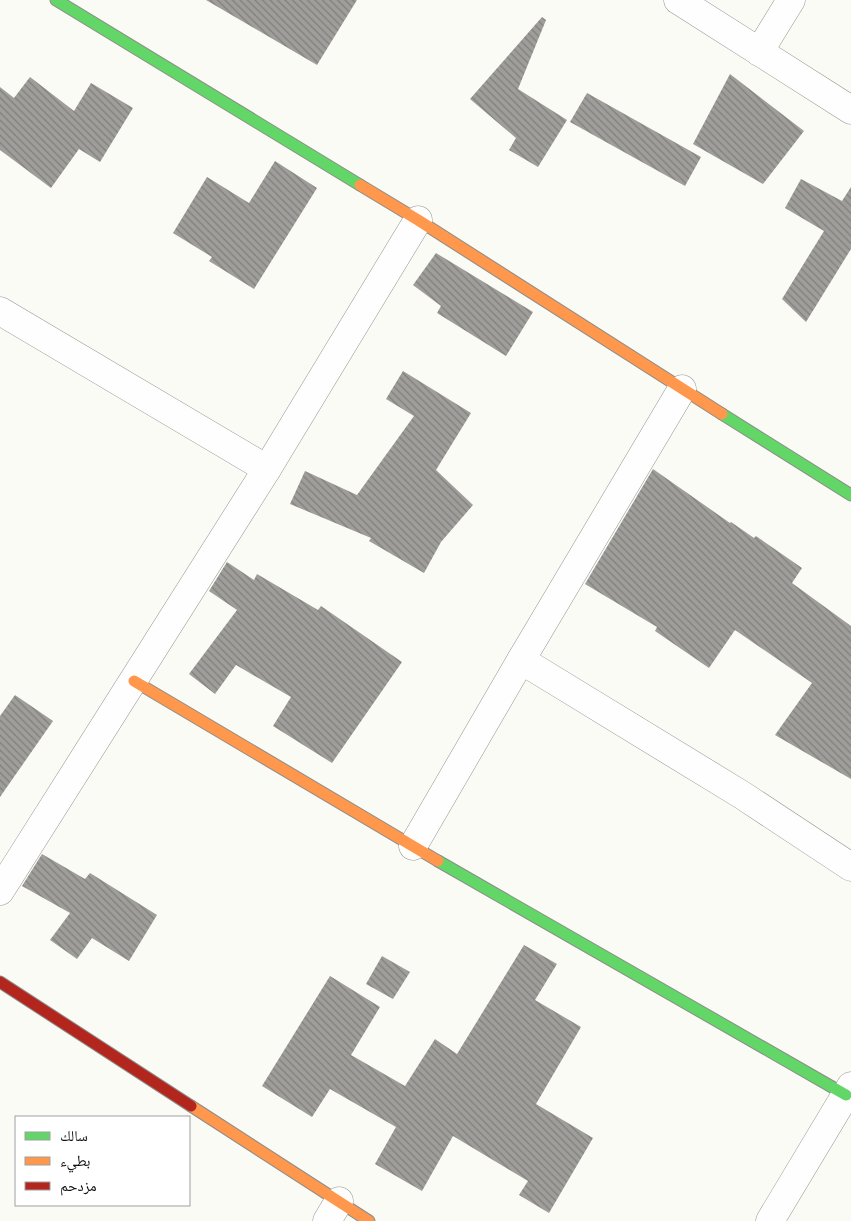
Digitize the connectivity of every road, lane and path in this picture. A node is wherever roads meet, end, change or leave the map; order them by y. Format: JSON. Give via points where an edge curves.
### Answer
{"nodes":[{"id":1,"x":56,"y":0,"type":"edge"},
{"id":2,"x":678,"y":0,"type":"edge"},
{"id":3,"x":791,"y":0,"type":"edge"},
{"id":4,"x":759,"y":52,"type":"junction"},
{"id":5,"x":851,"y":110,"type":"edge"},
{"id":6,"x":418,"y":220,"type":"junction"},
{"id":7,"x":1,"y":313,"type":"edge"},
{"id":8,"x":682,"y":389,"type":"junction"},
{"id":9,"x":267,"y":470,"type":"junction"},
{"id":10,"x":851,"y":494,"type":"edge"},
{"id":11,"x":521,"y":660,"type":"junction"},
{"id":12,"x":134,"y":681,"type":"junction"},
{"id":13,"x":413,"y":846,"type":"junction"},
{"id":14,"x":851,"y":867,"type":"edge"},
{"id":15,"x":0,"y":891,"type":"edge"},
{"id":16,"x":0,"y":982,"type":"edge"},
{"id":17,"x":848,"y":1091,"type":"edge"},
{"id":18,"x":333,"y":1211,"type":"edge"},
{"id":19,"x":369,"y":1221,"type":"edge"},
{"id":20,"x":770,"y":1221,"type":"edge"}],
"edges":[{"from":1,"to":6,"type":"street"},
{"from":2,"to":4,"type":"street"},
{"from":3,"to":4,"type":"street"},
{"from":4,"to":5,"type":"street"},
{"from":6,"to":8,"type":"street"},
{"from":6,"to":9,"type":"street"},
{"from":7,"to":9,"type":"street"},
{"from":8,"to":10,"type":"street"},
{"from":8,"to":11,"type":"street"},
{"from":9,"to":12,"type":"street"},
{"from":11,"to":13,"type":"street"},
{"from":11,"to":14,"type":"street","via":[[742,795]]},
{"from":12,"to":13,"type":"street"},
{"from":12,"to":15,"type":"street"},
{"from":13,"to":17,"type":"street"},
{"from":16,"to":18,"type":"street"},
{"from":17,"to":20,"type":"street"},
{"from":18,"to":19,"type":"street"}]}
